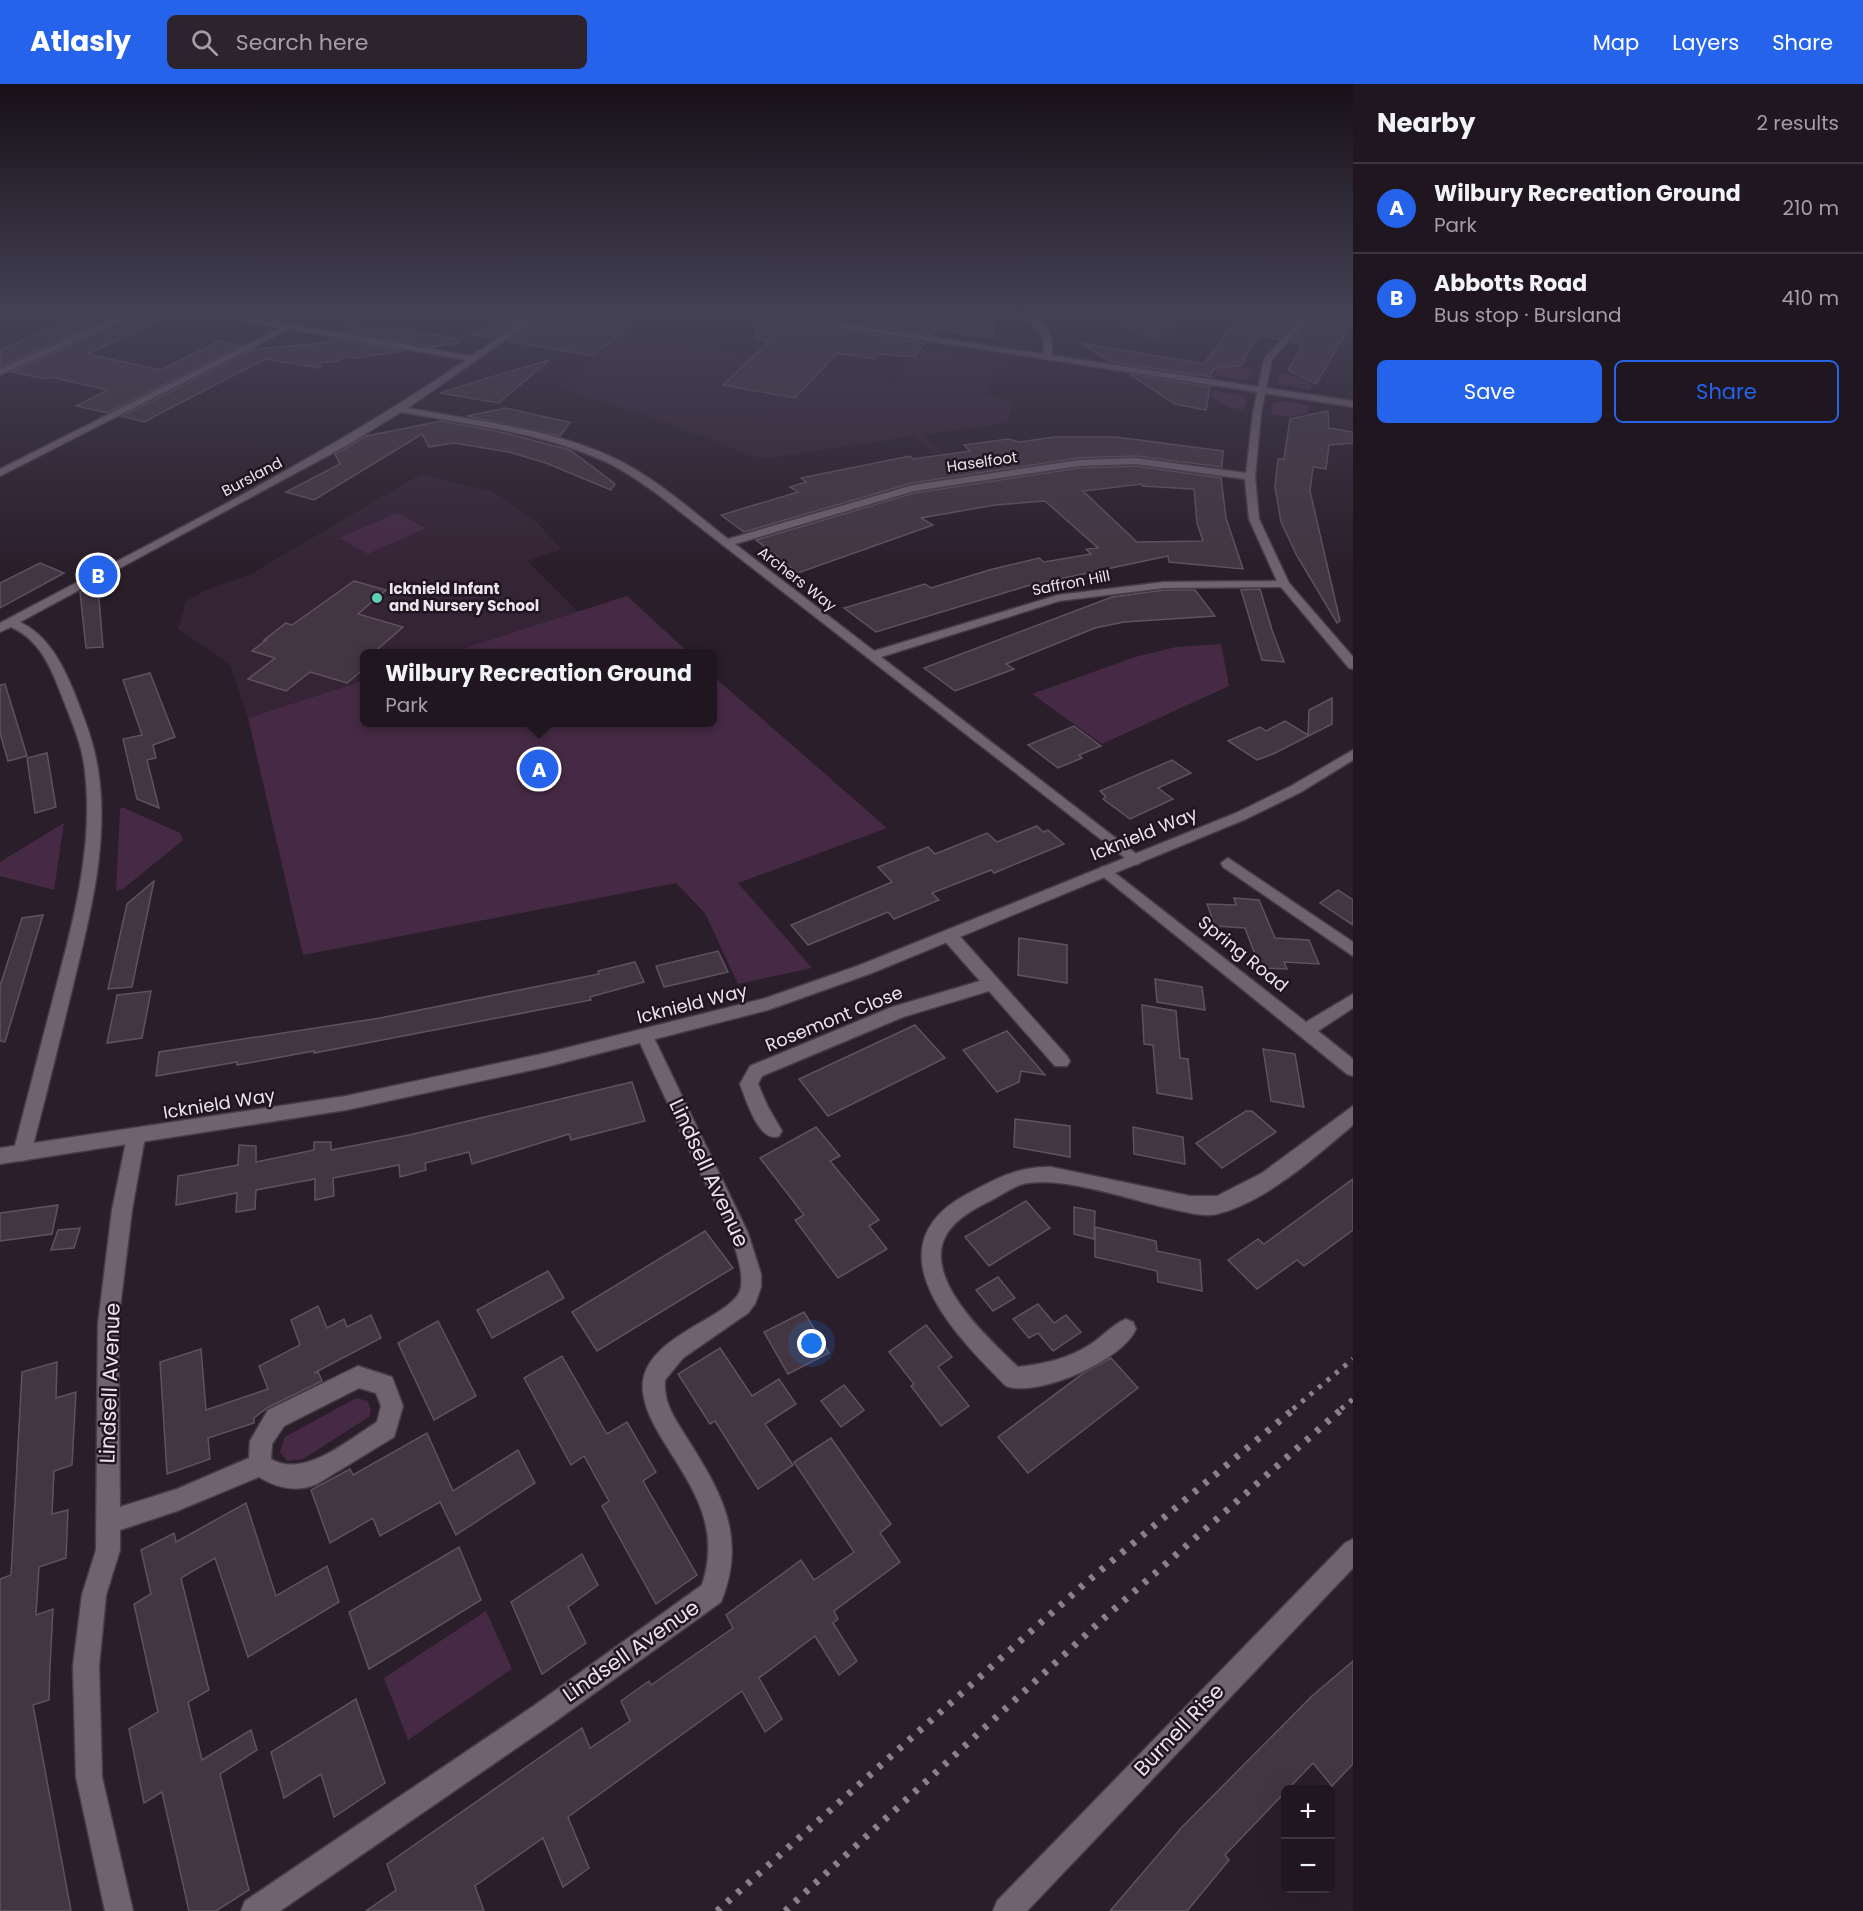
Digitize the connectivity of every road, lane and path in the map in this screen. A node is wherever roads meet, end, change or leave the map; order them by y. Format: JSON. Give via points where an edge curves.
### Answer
{"nodes":[{"id":1,"x":145,"y":399,"type":"edge"},
{"id":2,"x":414,"y":399,"type":"edge"},
{"id":3,"x":1261,"y":399,"type":"edge"},
{"id":4,"x":1318,"y":399,"type":"edge"},
{"id":5,"x":1353,"y":405,"type":"edge"},
{"id":6,"x":400,"y":409,"type":"junction"},
{"id":7,"x":0,"y":473,"type":"edge"},
{"id":8,"x":1250,"y":477,"type":"junction"},
{"id":9,"x":726,"y":543,"type":"junction"},
{"id":10,"x":1284,"y":584,"type":"junction"},
{"id":11,"x":5,"y":625,"type":"edge"},
{"id":12,"x":871,"y":656,"type":"junction"},
{"id":13,"x":1353,"y":665,"type":"edge"},
{"id":14,"x":1353,"y":754,"type":"edge"},
{"id":15,"x":1134,"y":860,"type":"junction"},
{"id":16,"x":1228,"y":862,"type":"dead end"},
{"id":17,"x":1106,"y":871,"type":"junction"},
{"id":18,"x":949,"y":935,"type":"junction"},
{"id":19,"x":1353,"y":950,"type":"edge"},
{"id":20,"x":991,"y":984,"type":"junction"},
{"id":21,"x":1353,"y":1000,"type":"edge"},
{"id":22,"x":1307,"y":1030,"type":"junction"},
{"id":23,"x":645,"y":1036,"type":"junction"},
{"id":24,"x":1061,"y":1061,"type":"dead end"},
{"id":25,"x":1353,"y":1069,"type":"edge"},
{"id":26,"x":1353,"y":1114,"type":"edge"},
{"id":27,"x":773,"y":1131,"type":"dead end"},
{"id":28,"x":136,"y":1137,"type":"junction"},
{"id":29,"x":22,"y":1154,"type":"junction"},
{"id":30,"x":0,"y":1156,"type":"edge"},
{"id":31,"x":1126,"y":1329,"type":"dead end"},
{"id":32,"x":260,"y":1465,"type":"junction"},
{"id":33,"x":107,"y":1523,"type":"junction"},
{"id":34,"x":1353,"y":1551,"type":"edge"},
{"id":35,"x":119,"y":1911,"type":"edge"},
{"id":36,"x":255,"y":1911,"type":"edge"},
{"id":37,"x":1007,"y":1911,"type":"edge"}],
"edges":[{"from":1,"to":7,"type":"street"},
{"from":2,"to":6,"type":"street","name":"Bursland"},
{"from":3,"to":8,"type":"street"},
{"from":4,"to":5,"type":"street"},
{"from":6,"to":9,"type":"street","name":"Archers Way","via":[[541,438],[602,456],[660,491]]},
{"from":6,"to":11,"type":"street","name":"Bursland","via":[[263,489]]},
{"from":8,"to":9,"type":"street","name":"Haselfoot","via":[[1136,461],[1078,463],[914,488]]},
{"from":8,"to":10,"type":"street","via":[[1254,519]]},
{"from":9,"to":12,"type":"street","name":"Archers Way"},
{"from":10,"to":12,"type":"street","name":"Saffron Hill","via":[[1164,585],[1058,598]]},
{"from":10,"to":13,"type":"street"},
{"from":11,"to":29,"type":"street","via":[[27,629],[35,636],[60,675],[86,740],[94,811],[82,916]]},
{"from":12,"to":15,"type":"street","name":"Archers Way"},
{"from":14,"to":15,"type":"street","name":"Icknield Way","via":[[1296,789],[1241,816]]},
{"from":15,"to":17,"type":"street","name":"Icknield Way"},
{"from":16,"to":19,"type":"street"},
{"from":17,"to":18,"type":"street","name":"Icknield Way"},
{"from":17,"to":22,"type":"street","name":"Spring Road"},
{"from":18,"to":20,"type":"street"},
{"from":18,"to":23,"type":"street","name":"Icknield Way","via":[[768,1004]]},
{"from":20,"to":24,"type":"street"},
{"from":20,"to":27,"type":"street","name":"Rosemont Close","via":[[898,1012],[756,1071],[749,1084]]},
{"from":21,"to":22,"type":"street"},
{"from":22,"to":25,"type":"street","name":"Spring Road"},
{"from":23,"to":28,"type":"street","name":"Icknield Way","via":[[369,1099]]},
{"from":23,"to":36,"type":"street","name":"Lindsell Avenue","via":[[738,1233],[753,1283],[748,1301],[672,1353],[654,1378],[656,1406],[693,1468],[721,1528],[720,1575],[712,1593]]},
{"from":26,"to":31,"type":"street","via":[[1328,1136],[1252,1187],[1216,1205],[1185,1204],[1040,1174],[1020,1177],[976,1199],[939,1226],[931,1246],[933,1277],[989,1355],[1014,1378],[1070,1368],[1100,1351]]},
{"from":28,"to":29,"type":"street","name":"Icknield Way"},
{"from":28,"to":33,"type":"street","name":"Lindsell Avenue","via":[[122,1210],[108,1324]]},
{"from":29,"to":30,"type":"street","name":"Icknield Way"},
{"from":32,"to":32,"type":"street","via":[[261,1441],[276,1418],[358,1377],[384,1385],[392,1406],[387,1429],[309,1476],[280,1477]]},
{"from":32,"to":33,"type":"street","via":[[177,1500]]},
{"from":33,"to":35,"type":"street","name":"Lindsell Avenue","via":[[108,1550],[94,1595],[86,1666],[89,1777]]},
{"from":34,"to":37,"type":"street","name":"Burnell Rise"}]}
